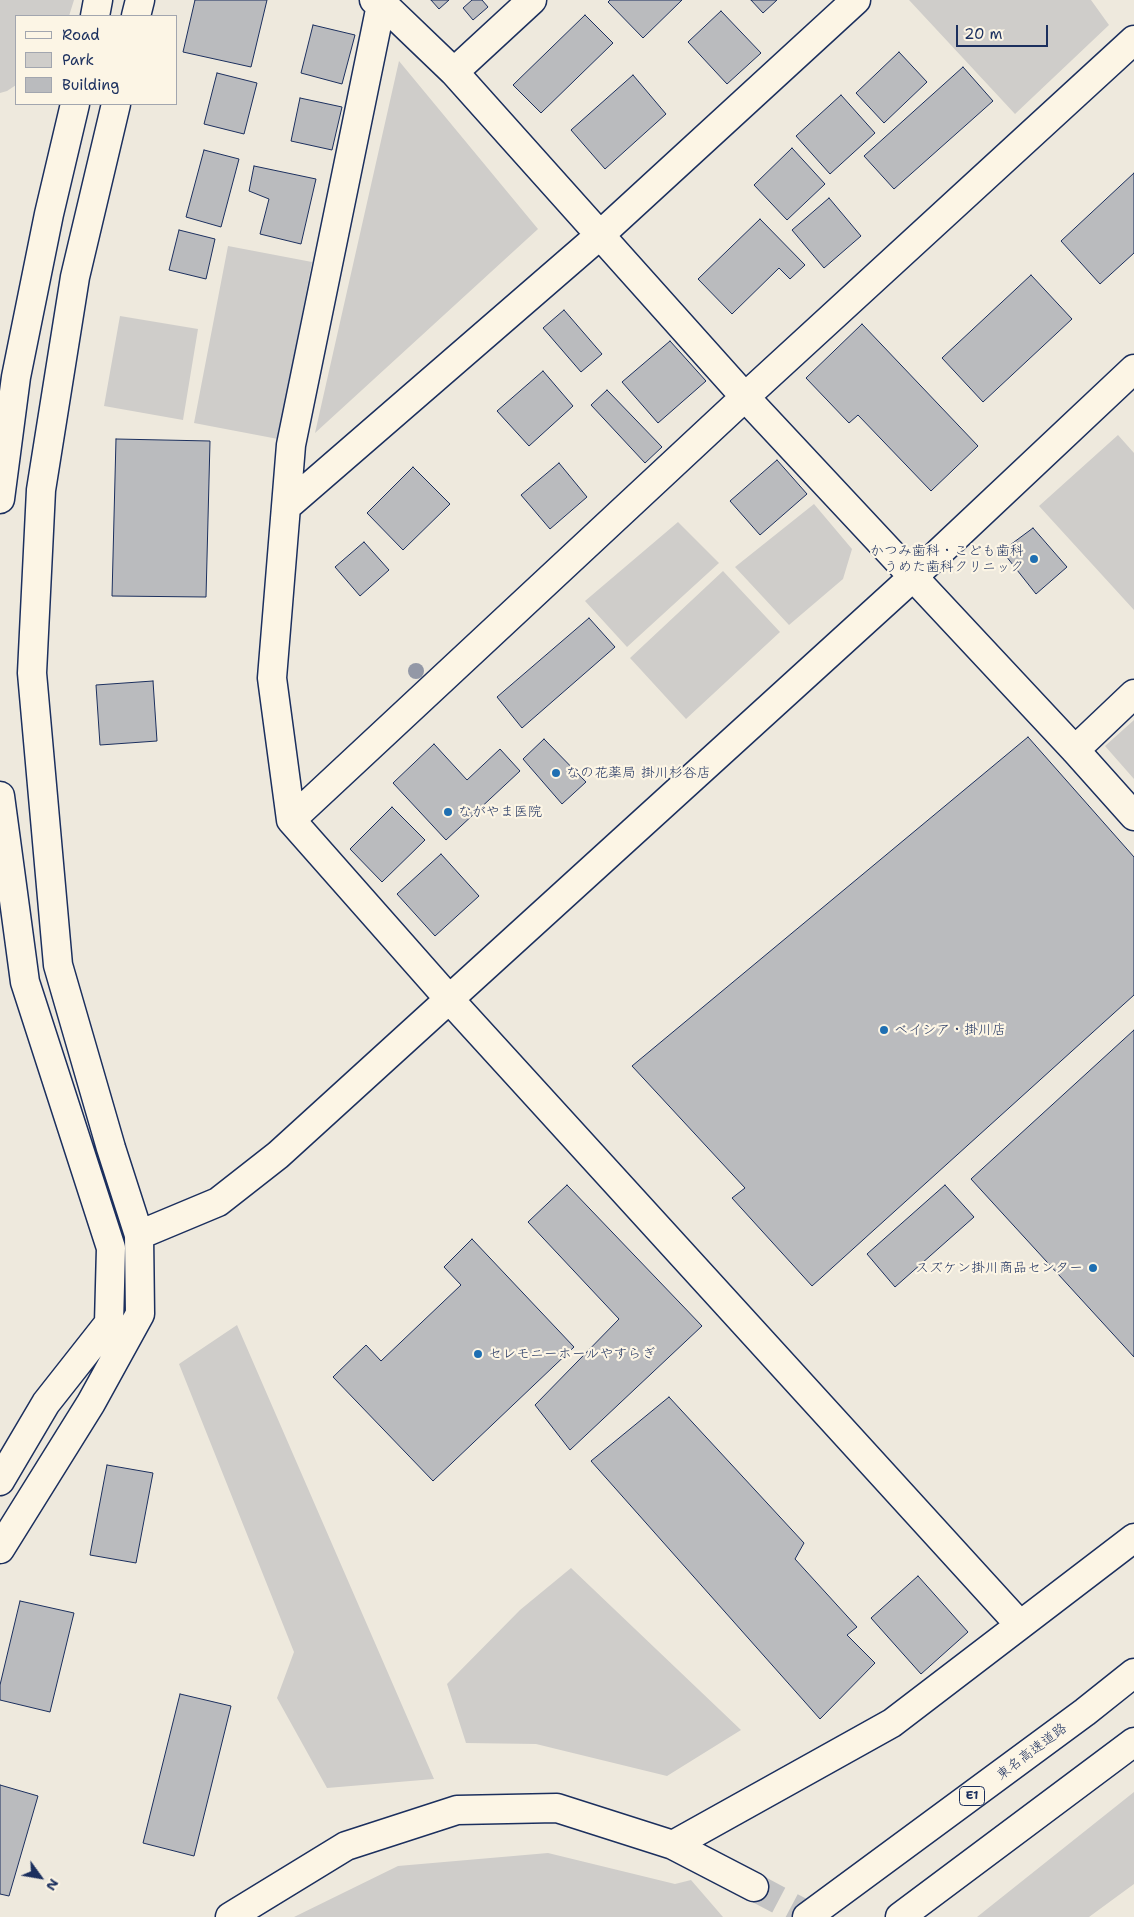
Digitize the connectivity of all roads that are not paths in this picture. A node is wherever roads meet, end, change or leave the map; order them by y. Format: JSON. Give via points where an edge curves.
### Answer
{"nodes":[{"id":1,"x":98,"y":0,"type":"edge"},
{"id":2,"x":140,"y":0,"type":"edge"},
{"id":3,"x":532,"y":0,"type":"edge"},
{"id":4,"x":856,"y":0,"type":"edge"},
{"id":5,"x":379,"y":1,"type":"edge"},
{"id":6,"x":95,"y":15,"type":"edge"},
{"id":7,"x":136,"y":15,"type":"edge"},
{"id":8,"x":1134,"y":40,"type":"edge"},
{"id":9,"x":454,"y":72,"type":"junction"},
{"id":10,"x":75,"y":105,"type":"edge"},
{"id":11,"x":116,"y":105,"type":"edge"},
{"id":12,"x":600,"y":235,"type":"junction"},
{"id":13,"x":1134,"y":369,"type":"edge"},
{"id":14,"x":745,"y":397,"type":"junction"},
{"id":15,"x":0,"y":499,"type":"edge"},
{"id":16,"x":286,"y":507,"type":"junction"},
{"id":17,"x":912,"y":577,"type":"junction"},
{"id":18,"x":1134,"y":694,"type":"edge"},
{"id":19,"x":1075,"y":750,"type":"junction"},
{"id":20,"x":0,"y":796,"type":"edge"},
{"id":21,"x":1134,"y":816,"type":"edge"},
{"id":22,"x":291,"y":820,"type":"junction"},
{"id":23,"x":450,"y":1000,"type":"junction"},
{"id":24,"x":139,"y":1236,"type":"junction"},
{"id":25,"x":0,"y":1481,"type":"edge"},
{"id":26,"x":1134,"y":1538,"type":"edge"},
{"id":27,"x":0,"y":1549,"type":"edge"},
{"id":28,"x":1020,"y":1625,"type":"junction"},
{"id":29,"x":1134,"y":1673,"type":"edge"},
{"id":30,"x":1134,"y":1742,"type":"edge"},
{"id":31,"x":673,"y":1845,"type":"junction"},
{"id":32,"x":754,"y":1887,"type":"tunnel mouth"},
{"id":33,"x":230,"y":1917,"type":"edge"},
{"id":34,"x":807,"y":1917,"type":"edge"},
{"id":35,"x":900,"y":1917,"type":"edge"}],
"edges":[{"from":1,"to":6,"type":"main road"},
{"from":2,"to":7,"type":"main road"},
{"from":3,"to":9,"type":"main road"},
{"from":4,"to":12,"type":"main road"},
{"from":5,"to":9,"type":"main road"},
{"from":5,"to":16,"type":"main road","via":[[291,445]]},
{"from":8,"to":14,"type":"main road"},
{"from":9,"to":12,"type":"main road"},
{"from":10,"to":15,"type":"main road","via":[[16,377]]},
{"from":11,"to":24,"type":"main road","via":[[76,277],[41,490],[32,673],[58,965]]},
{"from":12,"to":14,"type":"main road"},
{"from":12,"to":16,"type":"main road"},
{"from":13,"to":17,"type":"main road"},
{"from":14,"to":17,"type":"main road"},
{"from":14,"to":22,"type":"main road"},
{"from":16,"to":22,"type":"main road","via":[[272,678]]},
{"from":17,"to":19,"type":"main road"},
{"from":17,"to":23,"type":"main road"},
{"from":18,"to":19,"type":"main road"},
{"from":19,"to":21,"type":"main road"},
{"from":20,"to":25,"type":"main road","via":[[25,982],[111,1248],[108,1323],[46,1403]]},
{"from":22,"to":23,"type":"main road"},
{"from":23,"to":24,"type":"main road","via":[[278,1156],[218,1202]]},
{"from":23,"to":28,"type":"main road"},
{"from":24,"to":27,"type":"main road","via":[[140,1314],[91,1403]]},
{"from":26,"to":28,"type":"main road"},
{"from":28,"to":31,"type":"main road","via":[[892,1723]]},
{"from":29,"to":34,"type":"main road","name":"東名高速道路","number":"E1"},
{"from":30,"to":35,"type":"main road"},
{"from":31,"to":32,"type":"main road"},
{"from":31,"to":33,"type":"main road","via":[[558,1808],[457,1810],[346,1846]]}]}
